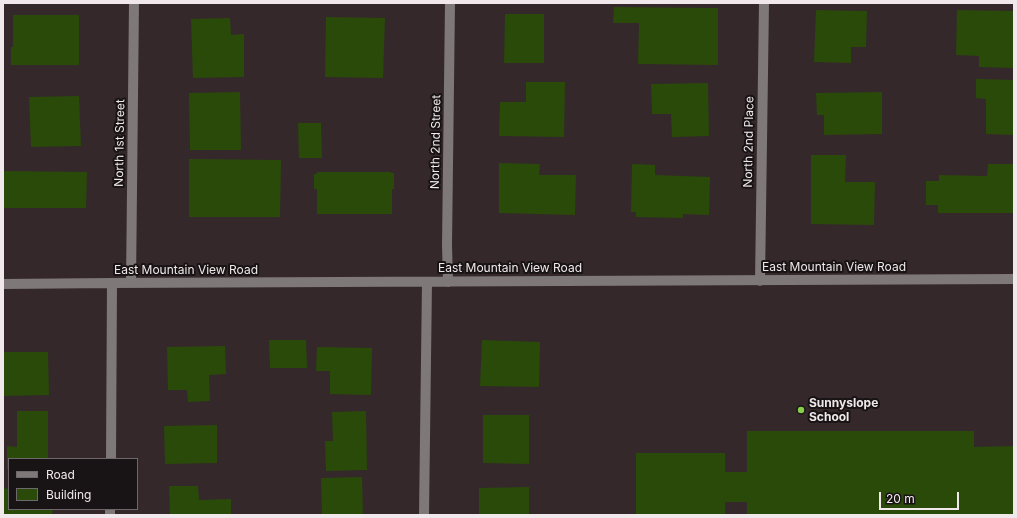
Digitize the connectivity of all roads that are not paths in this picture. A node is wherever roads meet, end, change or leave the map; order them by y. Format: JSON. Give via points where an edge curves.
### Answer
{"nodes":[{"id":1,"x":134,"y":3,"type":"edge"},
{"id":2,"x":450,"y":3,"type":"edge"},
{"id":3,"x":764,"y":3,"type":"edge"},
{"id":4,"x":1014,"y":279,"type":"edge"},
{"id":5,"x":760,"y":281,"type":"junction"},
{"id":6,"x":426,"y":282,"type":"junction"},
{"id":7,"x":448,"y":282,"type":"junction"},
{"id":8,"x":112,"y":283,"type":"junction"},
{"id":9,"x":132,"y":283,"type":"junction"},
{"id":10,"x":4,"y":284,"type":"edge"},
{"id":11,"x":111,"y":458,"type":"edge"},
{"id":12,"x":424,"y":515,"type":"edge"}],
"edges":[{"from":1,"to":9,"type":"street","name":"North 1st Street"},
{"from":2,"to":7,"type":"street","name":"North 2nd Street"},
{"from":3,"to":5,"type":"street","name":"North 2nd Place"},
{"from":4,"to":5,"type":"street","name":"East Mountain View Road"},
{"from":5,"to":7,"type":"street","name":"East Mountain View Road"},
{"from":6,"to":7,"type":"street","name":"East Mountain View Road"},
{"from":6,"to":9,"type":"street","name":"East Mountain View Road"},
{"from":6,"to":12,"type":"street"},
{"from":8,"to":9,"type":"street","name":"East Mountain View Road"},
{"from":8,"to":10,"type":"street","name":"East Mountain View Road"},
{"from":8,"to":11,"type":"street"}]}
